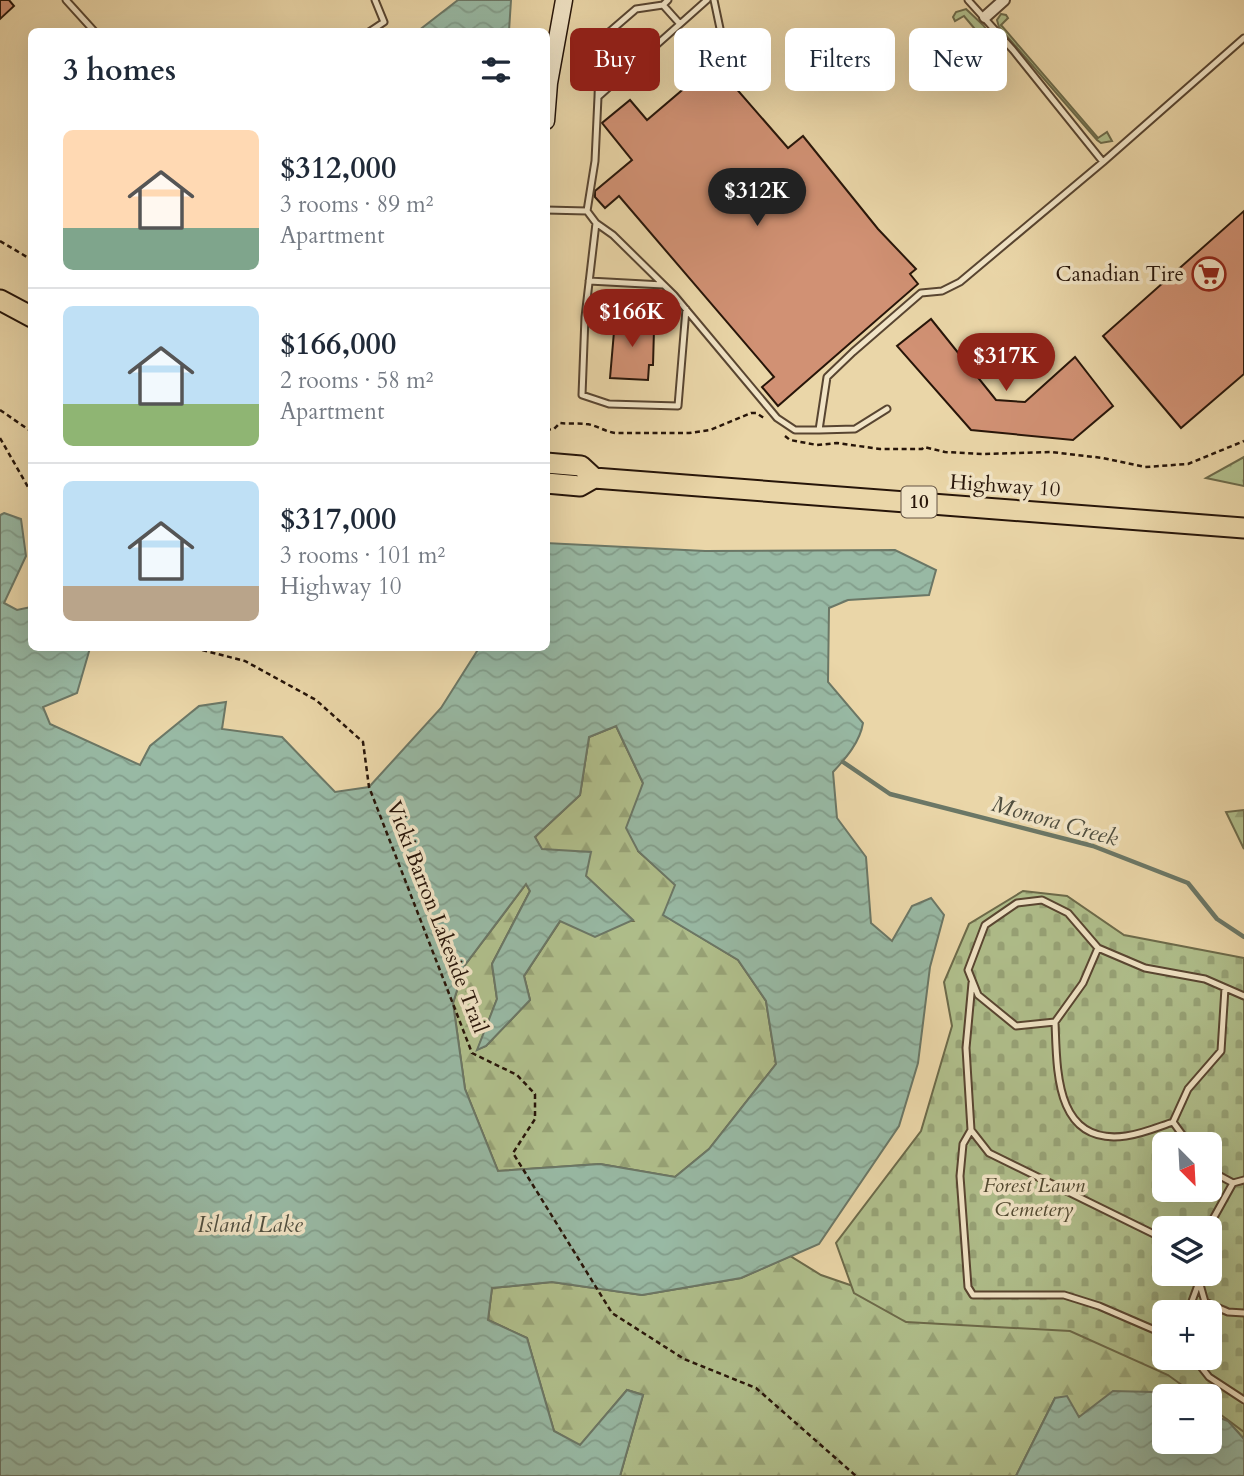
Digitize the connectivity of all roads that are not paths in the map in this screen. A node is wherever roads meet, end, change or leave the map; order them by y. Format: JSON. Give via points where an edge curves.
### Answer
{"nodes":[{"id":1,"x":66,"y":0,"type":"edge"},
{"id":2,"x":375,"y":0,"type":"edge"},
{"id":3,"x":564,"y":0,"type":"edge"},
{"id":4,"x":707,"y":0,"type":"edge"},
{"id":5,"x":714,"y":0,"type":"edge"},
{"id":6,"x":968,"y":0,"type":"edge"},
{"id":7,"x":1004,"y":0,"type":"edge"},
{"id":8,"x":666,"y":2,"type":"edge"},
{"id":9,"x":985,"y":17,"type":"junction"},
{"id":10,"x":680,"y":24,"type":"junction"},
{"id":11,"x":91,"y":28,"type":"edge"},
{"id":12,"x":375,"y":28,"type":"edge"},
{"id":13,"x":720,"y":28,"type":"edge"},
{"id":14,"x":1244,"y":38,"type":"edge"},
{"id":15,"x":550,"y":77,"type":"edge"},
{"id":16,"x":598,"y":97,"type":"junction"},
{"id":17,"x":1103,"y":162,"type":"junction"},
{"id":18,"x":550,"y":210,"type":"edge"},
{"id":19,"x":587,"y":211,"type":"junction"},
{"id":20,"x":596,"y":223,"type":"junction"},
{"id":21,"x":589,"y":281,"type":"junction"},
{"id":22,"x":664,"y":285,"type":"junction"},
{"id":23,"x":0,"y":300,"type":"edge"},
{"id":24,"x":686,"y":309,"type":"junction"},
{"id":25,"x":28,"y":315,"type":"edge"},
{"id":26,"x":887,"y":409,"type":"dead end"},
{"id":27,"x":820,"y":430,"type":"junction"},
{"id":28,"x":550,"y":463,"type":"edge"},
{"id":29,"x":594,"y":478,"type":"junction"},
{"id":30,"x":550,"y":483,"type":"edge"},
{"id":31,"x":1244,"y":528,"type":"edge"},
{"id":32,"x":1098,"y":948,"type":"junction"},
{"id":33,"x":972,"y":981,"type":"junction"},
{"id":34,"x":1225,"y":988,"type":"junction"},
{"id":35,"x":1244,"y":996,"type":"edge"},
{"id":36,"x":1055,"y":1022,"type":"junction"},
{"id":37,"x":1173,"y":1122,"type":"junction"},
{"id":38,"x":971,"y":1130,"type":"junction"},
{"id":39,"x":1180,"y":1132,"type":"edge"},
{"id":40,"x":1222,"y":1177,"type":"edge"},
{"id":41,"x":1244,"y":1180,"type":"edge"},
{"id":42,"x":1233,"y":1183,"type":"junction"},
{"id":43,"x":1215,"y":1216,"type":"edge"},
{"id":44,"x":1152,"y":1233,"type":"edge"},
{"id":45,"x":1199,"y":1286,"type":"joint"},
{"id":46,"x":1193,"y":1300,"type":"edge"},
{"id":47,"x":1244,"y":1312,"type":"edge"},
{"id":48,"x":1152,"y":1329,"type":"edge"},
{"id":49,"x":1203,"y":1370,"type":"edge"},
{"id":50,"x":1244,"y":1400,"type":"edge"}],
"edges":[{"from":1,"to":11,"type":"lane"},
{"from":2,"to":12,"type":"lane","via":[[384,22]]},
{"from":3,"to":15,"type":"street"},
{"from":4,"to":10,"type":"lane"},
{"from":5,"to":13,"type":"lane"},
{"from":6,"to":9,"type":"lane"},
{"from":7,"to":9,"type":"street"},
{"from":8,"to":10,"type":"lane"},
{"from":8,"to":16,"type":"lane","via":[[636,9],[600,40]]},
{"from":9,"to":17,"type":"lane"},
{"from":10,"to":16,"type":"lane"},
{"from":14,"to":17,"type":"lane"},
{"from":16,"to":19,"type":"lane"},
{"from":17,"to":27,"type":"lane","via":[[961,282],[942,291],[921,293],[853,352],[827,377]]},
{"from":18,"to":19,"type":"lane"},
{"from":19,"to":20,"type":"lane"},
{"from":20,"to":21,"type":"lane"},
{"from":20,"to":22,"type":"lane"},
{"from":21,"to":22,"type":"lane"},
{"from":21,"to":24,"type":"lane","via":[[582,395],[609,404],[678,406]]},
{"from":22,"to":24,"type":"lane"},
{"from":23,"to":25,"type":"highway"},
{"from":24,"to":27,"type":"lane","via":[[777,418],[795,430]]},
{"from":26,"to":27,"type":"lane","via":[[855,429]]},
{"from":28,"to":29,"type":"highway","name":"Highway 10","number":"10","via":[[581,466]]},
{"from":29,"to":30,"type":"highway","name":"Highway 10","number":"10","via":[[580,486]]},
{"from":29,"to":31,"type":"highway","name":"Highway 10","number":"10"},
{"from":32,"to":33,"type":"lane","via":[[1068,913],[1042,900],[1017,903],[985,925],[968,970]]},
{"from":32,"to":34,"type":"lane","via":[[1145,968],[1205,979]]},
{"from":32,"to":36,"type":"lane","via":[[1083,983]]},
{"from":33,"to":36,"type":"lane","via":[[978,995],[1016,1026]]},
{"from":33,"to":38,"type":"lane","via":[[966,1048]]},
{"from":34,"to":35,"type":"lane"},
{"from":34,"to":37,"type":"lane","via":[[1221,1051],[1188,1089]]},
{"from":36,"to":37,"type":"lane","via":[[1058,1074],[1073,1120],[1094,1134],[1125,1136]]},
{"from":37,"to":39,"type":"lane"},
{"from":38,"to":44,"type":"lane","via":[[989,1153]]},
{"from":38,"to":48,"type":"lane","via":[[963,1144],[960,1177],[968,1287],[974,1295],[1064,1295]]},
{"from":40,"to":42,"type":"lane"},
{"from":41,"to":42,"type":"lane"},
{"from":42,"to":43,"type":"lane"},
{"from":45,"to":46,"type":"lane"},
{"from":45,"to":47,"type":"lane","via":[[1205,1302],[1228,1312]]},
{"from":49,"to":50,"type":"lane"}]}
